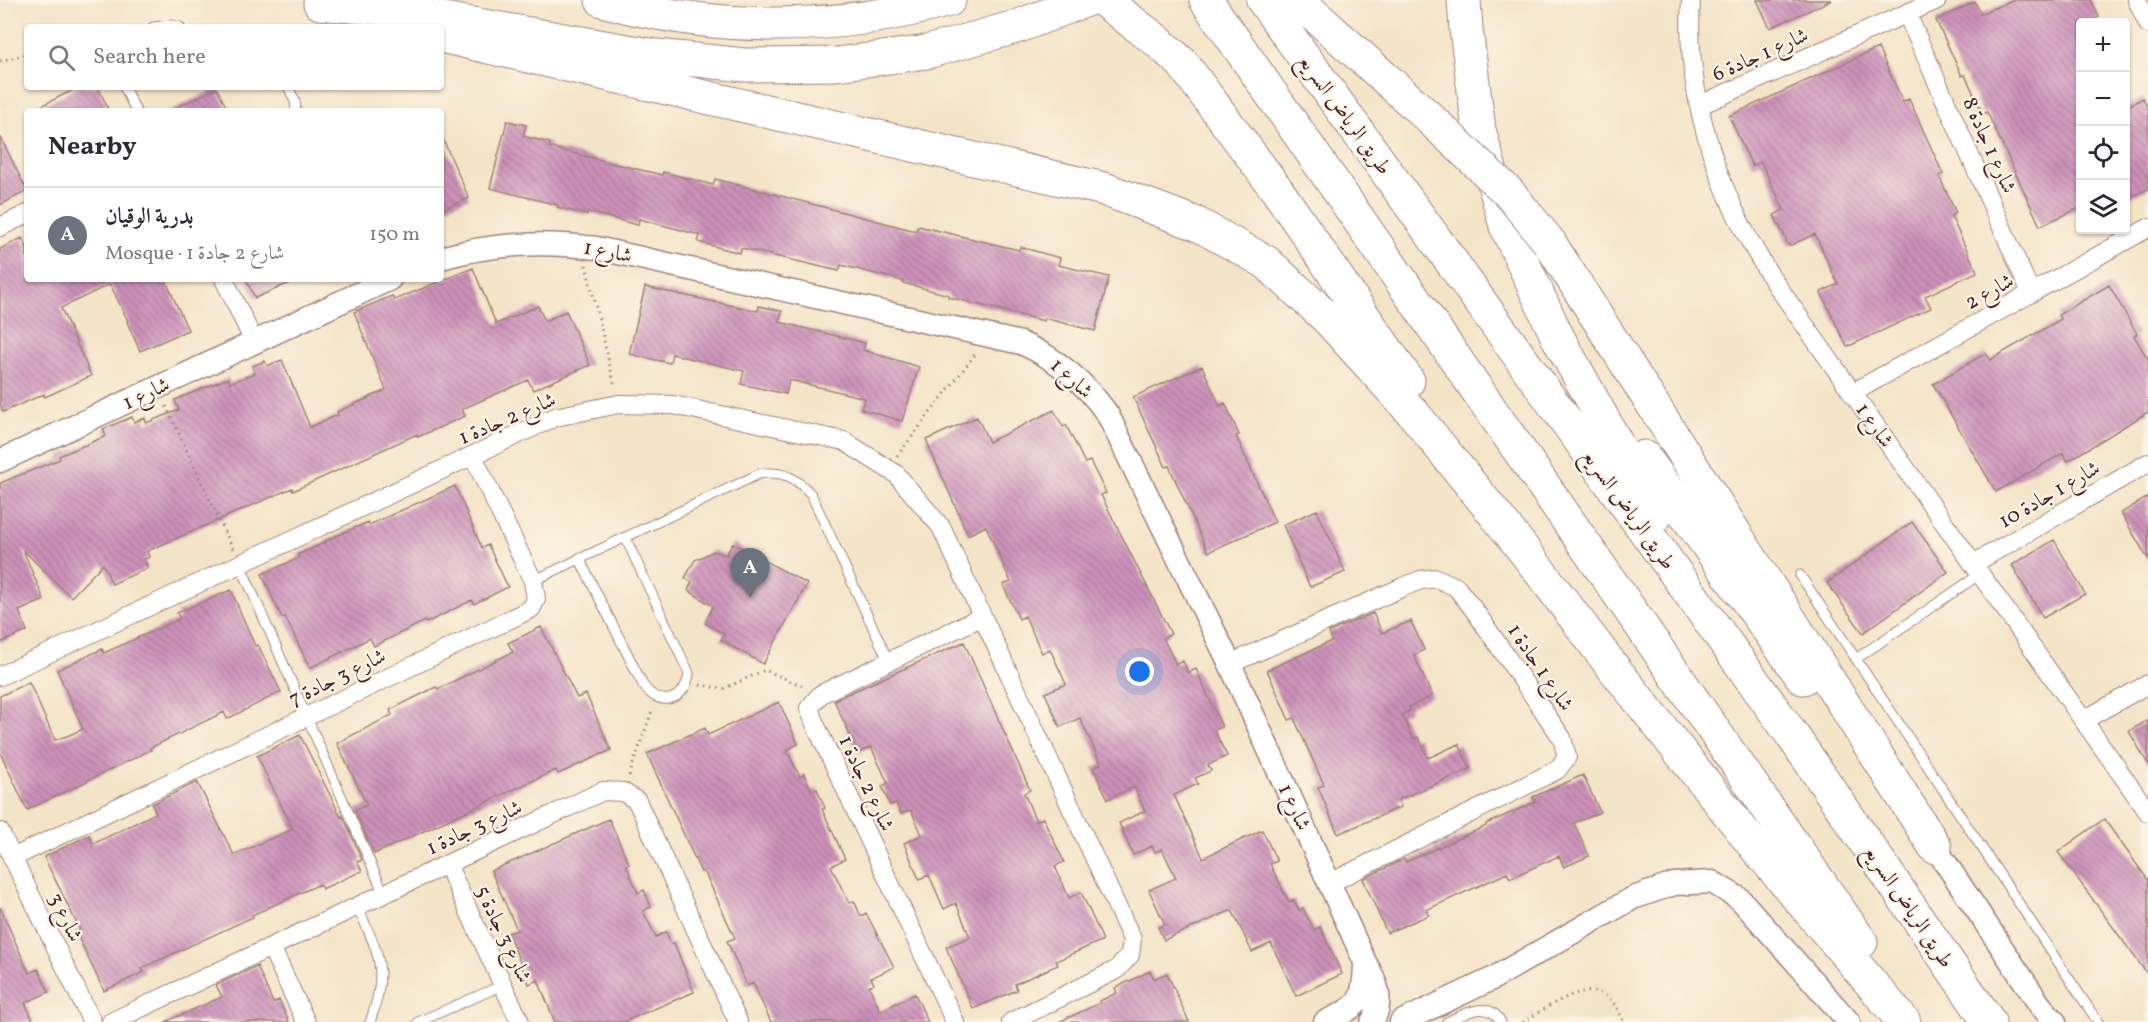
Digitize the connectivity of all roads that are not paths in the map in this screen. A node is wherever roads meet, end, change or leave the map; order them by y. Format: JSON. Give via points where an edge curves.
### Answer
{"nodes":[{"id":1,"x":602,"y":0,"type":"edge"},
{"id":2,"x":949,"y":0,"type":"edge"},
{"id":3,"x":1086,"y":0,"type":"edge"},
{"id":4,"x":1103,"y":0,"type":"edge"},
{"id":5,"x":1263,"y":0,"type":"edge"},
{"id":6,"x":1294,"y":0,"type":"edge"},
{"id":7,"x":1691,"y":0,"type":"edge"},
{"id":8,"x":1937,"y":0,"type":"edge"},
{"id":9,"x":2137,"y":0,"type":"edge"},
{"id":10,"x":313,"y":1,"type":"edge"},
{"id":11,"x":1212,"y":9,"type":"edge"},
{"id":12,"x":1466,"y":10,"type":"edge"},
{"id":13,"x":1907,"y":14,"type":"junction"},
{"id":14,"x":390,"y":24,"type":"edge"},
{"id":15,"x":2148,"y":24,"type":"edge"},
{"id":16,"x":444,"y":37,"type":"edge"},
{"id":17,"x":126,"y":90,"type":"edge"},
{"id":18,"x":290,"y":90,"type":"edge"},
{"id":19,"x":1700,"y":105,"type":"junction"},
{"id":20,"x":134,"y":108,"type":"edge"},
{"id":21,"x":296,"y":108,"type":"edge"},
{"id":22,"x":24,"y":215,"type":"edge"},
{"id":23,"x":0,"y":227,"type":"edge"},
{"id":24,"x":2148,"y":228,"type":"edge"},
{"id":25,"x":444,"y":257,"type":"edge"},
{"id":26,"x":225,"y":282,"type":"edge"},
{"id":27,"x":384,"y":282,"type":"edge"},
{"id":28,"x":2031,"y":293,"type":"junction"},
{"id":29,"x":1557,"y":336,"type":"junction"},
{"id":30,"x":254,"y":342,"type":"junction"},
{"id":31,"x":1852,"y":393,"type":"junction"},
{"id":32,"x":473,"y":456,"type":"junction"},
{"id":33,"x":0,"y":460,"type":"edge"},
{"id":34,"x":2148,"y":463,"type":"edge"},
{"id":35,"x":625,"y":537,"type":"junction"},
{"id":36,"x":1519,"y":544,"type":"junction"},
{"id":37,"x":579,"y":558,"type":"junction"},
{"id":38,"x":240,"y":564,"type":"junction"},
{"id":39,"x":1976,"y":569,"type":"junction"},
{"id":40,"x":1800,"y":574,"type":"dead end"},
{"id":41,"x":533,"y":581,"type":"junction"},
{"id":42,"x":981,"y":617,"type":"junction"},
{"id":43,"x":1856,"y":659,"type":"junction"},
{"id":44,"x":889,"y":662,"type":"junction"},
{"id":45,"x":1230,"y":664,"type":"junction"},
{"id":46,"x":0,"y":676,"type":"edge"},
{"id":47,"x":2148,"y":684,"type":"edge"},
{"id":48,"x":307,"y":716,"type":"junction"},
{"id":49,"x":2084,"y":720,"type":"junction"},
{"id":50,"x":1792,"y":735,"type":"junction"},
{"id":51,"x":2148,"y":812,"type":"edge"},
{"id":52,"x":0,"y":832,"type":"edge"},
{"id":53,"x":1935,"y":847,"type":"junction"},
{"id":54,"x":12,"y":858,"type":"junction"},
{"id":55,"x":447,"y":864,"type":"junction"},
{"id":56,"x":1330,"y":883,"type":"junction"},
{"id":57,"x":384,"y":894,"type":"junction"},
{"id":58,"x":357,"y":906,"type":"junction"},
{"id":59,"x":271,"y":947,"type":"junction"},
{"id":60,"x":1365,"y":962,"type":"junction"},
{"id":61,"x":503,"y":985,"type":"junction"},
{"id":62,"x":92,"y":1022,"type":"edge"},
{"id":63,"x":111,"y":1022,"type":"edge"},
{"id":64,"x":306,"y":1022,"type":"edge"},
{"id":65,"x":370,"y":1022,"type":"edge"},
{"id":66,"x":418,"y":1022,"type":"edge"},
{"id":67,"x":520,"y":1022,"type":"edge"},
{"id":68,"x":738,"y":1022,"type":"edge"},
{"id":69,"x":955,"y":1022,"type":"edge"},
{"id":70,"x":1011,"y":1022,"type":"edge"},
{"id":71,"x":1325,"y":1022,"type":"edge"},
{"id":72,"x":1372,"y":1022,"type":"edge"},
{"id":73,"x":1401,"y":1022,"type":"edge"},
{"id":74,"x":1447,"y":1022,"type":"edge"},
{"id":75,"x":1501,"y":1022,"type":"edge"},
{"id":76,"x":1849,"y":1022,"type":"edge"},
{"id":77,"x":1904,"y":1022,"type":"edge"},
{"id":78,"x":1917,"y":1022,"type":"edge"},
{"id":79,"x":1989,"y":1022,"type":"edge"},
{"id":80,"x":2055,"y":1022,"type":"edge"},
{"id":81,"x":2098,"y":1022,"type":"edge"}],
"edges":[{"from":1,"to":2,"type":"highway","via":[[664,15],[738,24],[857,19],[912,11]]},
{"from":3,"to":10,"type":"highway","via":[[1019,26],[927,52],[837,64],[745,65],[656,56],[404,11]]},
{"from":4,"to":36,"type":"highway","via":[[1182,63],[1277,190]]},
{"from":5,"to":50,"type":"highway","name":"طريق الرياض السريع"},
{"from":6,"to":53,"type":"highway","bridge":true,"via":[[1509,193],[1549,242]]},
{"from":7,"to":19,"type":"street","name":"شارع 1"},
{"from":8,"to":13,"type":"street","name":"شارع 1 جادة 6"},
{"from":9,"to":15,"type":"street"},
{"from":10,"to":14,"type":"highway"},
{"from":11,"to":78,"type":"highway"},
{"from":12,"to":29,"type":"highway","via":[[1479,130],[1506,226]]},
{"from":13,"to":19,"type":"street","name":"شارع 1 جادة 6"},
{"from":13,"to":28,"type":"street","name":"شارع 1 جادة 8"},
{"from":16,"to":36,"type":"highway","via":[[1104,189],[1197,224],[1266,262],[1327,318],[1413,413]]},
{"from":17,"to":20,"type":"lane"},
{"from":18,"to":21,"type":"lane"},
{"from":19,"to":31,"type":"street","name":"شارع 1","via":[[1718,171],[1751,244]]},
{"from":22,"to":23,"type":"street"},
{"from":24,"to":28,"type":"street","name":"شارع 2"},
{"from":25,"to":45,"type":"street","name":"شارع 1","via":[[512,244],[596,248],[1021,343],[1052,358],[1096,398],[1118,434]]},
{"from":26,"to":30,"type":"street"},
{"from":27,"to":30,"type":"street","name":"شارع 1"},
{"from":28,"to":31,"type":"street","name":"شارع 2"},
{"from":29,"to":50,"type":"highway","via":[[1691,579]]},
{"from":29,"to":53,"type":"highway","via":[[1899,812]]},
{"from":30,"to":33,"type":"street","name":"شارع 1"},
{"from":31,"to":39,"type":"street","name":"شارع 1"},
{"from":32,"to":38,"type":"street","name":"شارع 2 جادة 1"},
{"from":32,"to":41,"type":"street","name":"شارع 3 جادة 7"},
{"from":32,"to":42,"type":"street","name":"شارع 2 جادة 1","via":[[555,417],[619,404],[673,405],[844,441],[896,474],[941,527]]},
{"from":34,"to":39,"type":"street","name":"شارع 1 جادة 10"},
{"from":35,"to":37,"type":"lane"},
{"from":35,"to":37,"type":"lane","via":[[686,664],[688,683],[675,697],[657,698],[643,685]]},
{"from":35,"to":44,"type":"lane","via":[[759,474],[788,474],[811,494]]},
{"from":36,"to":77,"type":"highway","via":[[1757,849]]},
{"from":37,"to":41,"type":"lane"},
{"from":38,"to":46,"type":"street","name":"شارع 2 جادة 1"},
{"from":38,"to":48,"type":"lane"},
{"from":39,"to":43,"type":"lane"},
{"from":39,"to":49,"type":"street","name":"شارع 1"},
{"from":40,"to":43,"type":"lane"},
{"from":41,"to":48,"type":"street","name":"شارع 3 جادة 7","via":[[537,599],[531,609]]},
{"from":42,"to":44,"type":"street"},
{"from":42,"to":70,"type":"street","name":"شارع 2 جادة 1","via":[[1132,939],[1130,955],[1116,970]]},
{"from":43,"to":81,"type":"lane"},
{"from":44,"to":69,"type":"street","name":"شارع 2 جادة 1","via":[[821,694],[809,708]]},
{"from":45,"to":56,"type":"street","name":"شارع 1"},
{"from":45,"to":56,"type":"street","name":"شارع 1 جادة 1","via":[[1403,587],[1436,578],[1455,587],[1476,611],[1562,738],[1567,757],[1557,770]]},
{"from":47,"to":49,"type":"street"},
{"from":48,"to":54,"type":"street","name":"شارع 3 جادة 7"},
{"from":48,"to":57,"type":"lane"},
{"from":49,"to":51,"type":"street","name":"شارع 1"},
{"from":50,"to":79,"type":"highway","name":"طريق الرياض السريع"},
{"from":52,"to":54,"type":"street","name":"شارع 3"},
{"from":53,"to":80,"type":"street"},
{"from":54,"to":62,"type":"street","name":"شارع 3"},
{"from":55,"to":57,"type":"street","name":"شارع 3 جادة 1"},
{"from":55,"to":61,"type":"street","name":"شارع 3 جادة 5"},
{"from":55,"to":68,"type":"street","name":"شارع 3 جادة 1","via":[[603,791],[623,792],[637,801]]},
{"from":56,"to":60,"type":"street","name":"شارع 1"},
{"from":57,"to":58,"type":"street","name":"شارع 3 جادة 1"},
{"from":58,"to":59,"type":"street","name":"شارع 3 جادة 1"},
{"from":58,"to":65,"type":"lane","via":[[380,964],[379,992]]},
{"from":59,"to":63,"type":"street","name":"شارع 3 جادة 1"},
{"from":59,"to":64,"type":"street"},
{"from":60,"to":71,"type":"street","name":"شارع 1","via":[[1362,994],[1357,1004]]},
{"from":60,"to":72,"type":"street","name":"شارع 1","via":[[1375,979],[1378,999]]},
{"from":61,"to":66,"type":"lane"},
{"from":61,"to":67,"type":"street","name":"شارع 3 جادة 5"},
{"from":73,"to":76,"type":"street","via":[[1492,979],[1633,898],[1674,884],[1712,882],[1740,899]]},
{"from":74,"to":75,"type":"lane","via":[[1481,1008],[1490,1010]]}]}
